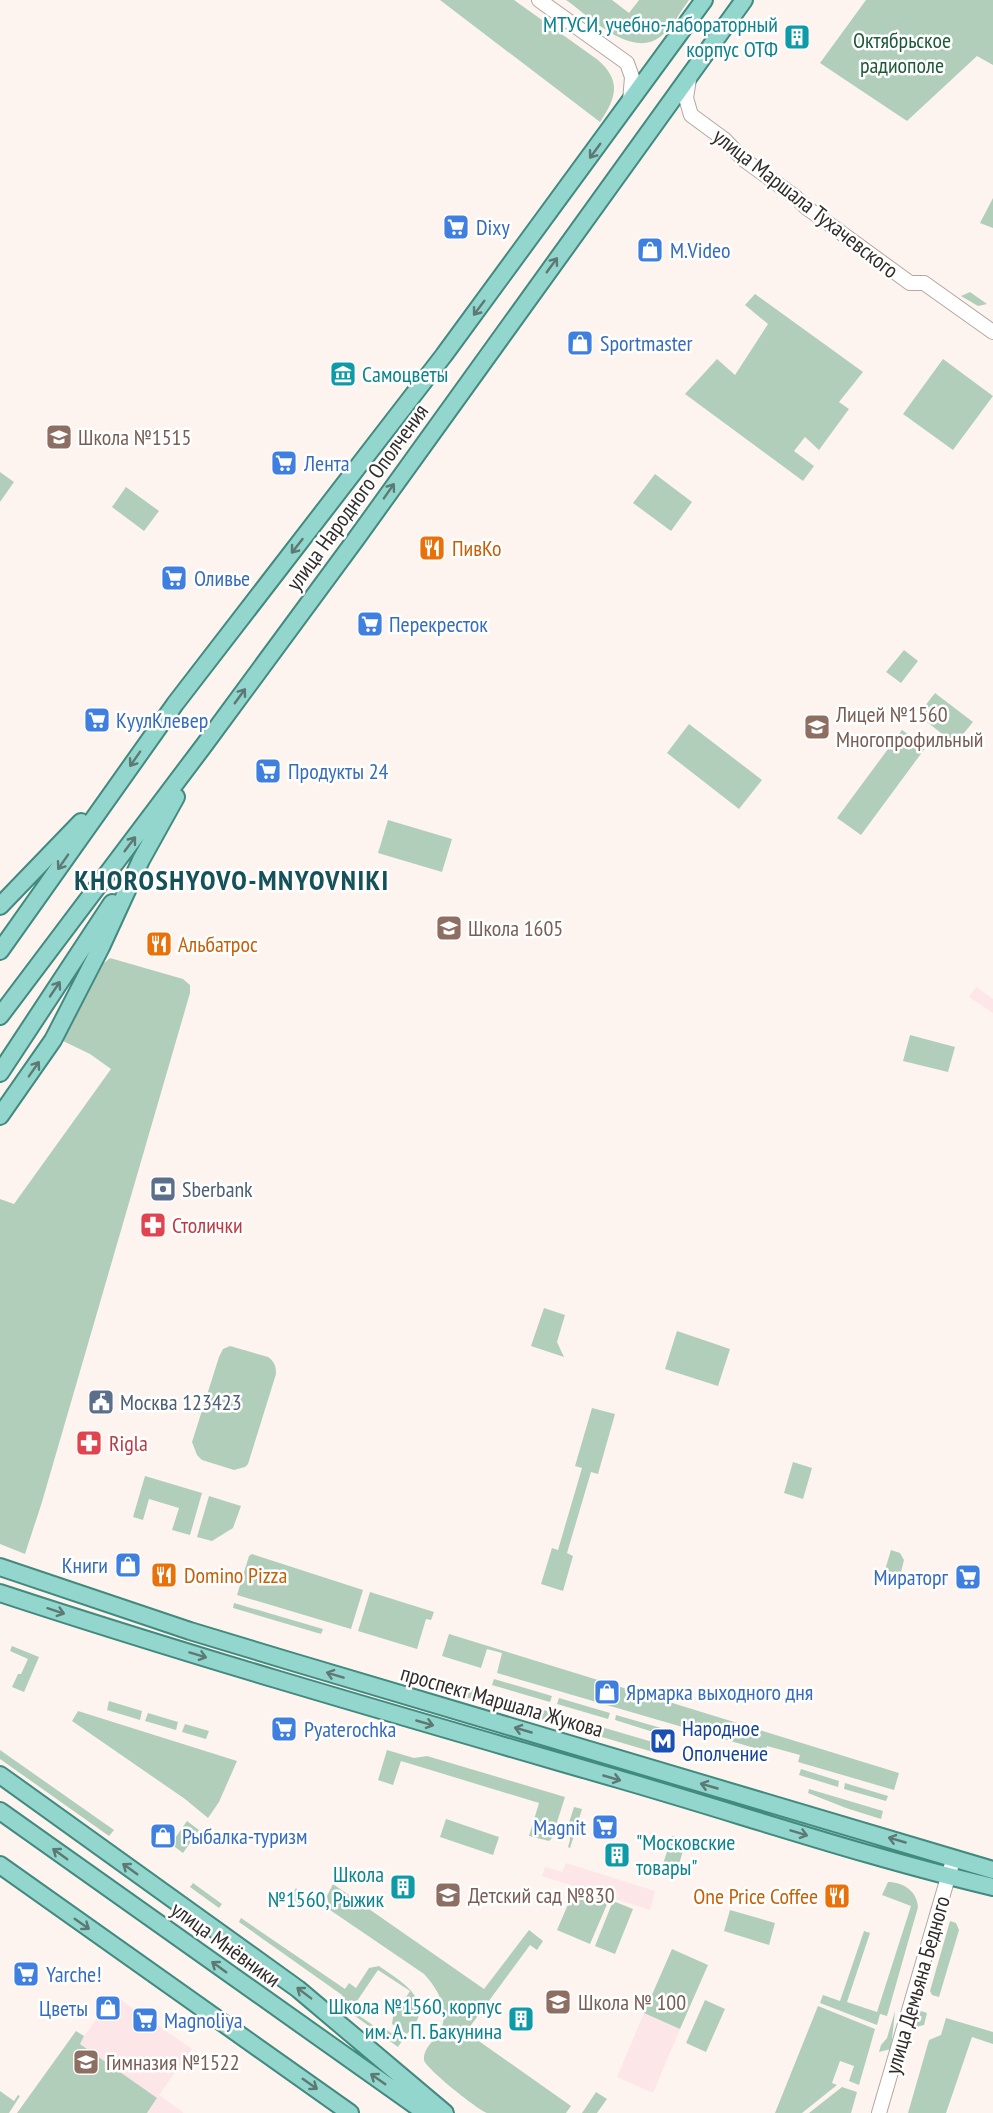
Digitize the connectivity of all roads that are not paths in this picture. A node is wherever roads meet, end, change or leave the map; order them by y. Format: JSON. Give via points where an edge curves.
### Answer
{"nodes":[{"id":1,"x":539,"y":0,"type":"edge"},
{"id":2,"x":704,"y":0,"type":"edge"},
{"id":3,"x":744,"y":0,"type":"edge"},
{"id":4,"x":667,"y":52,"type":"junction"},
{"id":5,"x":627,"y":63,"type":"junction"},
{"id":6,"x":693,"y":69,"type":"junction"},
{"id":7,"x":629,"y":104,"type":"junction"},
{"id":8,"x":691,"y":115,"type":"junction"},
{"id":9,"x":655,"y":123,"type":"junction"},
{"id":10,"x":993,"y":332,"type":"edge"},
{"id":11,"x":206,"y":744,"type":"junction"},
{"id":12,"x":121,"y":780,"type":"junction"},
{"id":13,"x":141,"y":860,"type":"junction"},
{"id":14,"x":0,"y":906,"type":"edge"},
{"id":15,"x":0,"y":951,"type":"edge"},
{"id":16,"x":0,"y":1016,"type":"edge"},
{"id":17,"x":0,"y":1073,"type":"edge"},
{"id":18,"x":0,"y":1116,"type":"edge"},
{"id":19,"x":0,"y":1567,"type":"edge"},
{"id":20,"x":0,"y":1593,"type":"edge"},
{"id":21,"x":0,"y":1775,"type":"edge"},
{"id":22,"x":0,"y":1810,"type":"edge"},
{"id":23,"x":952,"y":1857,"type":"junction"},
{"id":24,"x":0,"y":1865,"type":"edge"},
{"id":25,"x":993,"y":1870,"type":"edge"},
{"id":26,"x":949,"y":1877,"type":"junction"},
{"id":27,"x":993,"y":1887,"type":"edge"},
{"id":28,"x":350,"y":2113,"type":"edge"},
{"id":29,"x":426,"y":2113,"type":"edge"},
{"id":30,"x":445,"y":2113,"type":"edge"},
{"id":31,"x":879,"y":2113,"type":"edge"}],
"edges":[{"from":1,"to":5,"type":"street"},
{"from":2,"to":4,"type":"main road","name":"улица Народного Ополчения"},
{"from":3,"to":6,"type":"main road","name":"улица Народного Ополчения"},
{"from":4,"to":5,"type":"street","via":[[644,64]]},
{"from":4,"to":7,"type":"main road","name":"улица Народного Ополчения"},
{"from":5,"to":7,"type":"street","via":[[632,76]]},
{"from":6,"to":8,"type":"street","name":"улица Маршала Тухачевского","via":[[686,93]]},
{"from":6,"to":9,"type":"main road","name":"улица Народного Ополчения"},
{"from":7,"to":12,"type":"main road","name":"улица Народного Ополчения","one_way":true},
{"from":8,"to":9,"type":"street","via":[[675,113]]},
{"from":8,"to":10,"type":"street","name":"улица Маршала Тухачевского","via":[[807,208],[910,282],[924,283]]},
{"from":11,"to":9,"type":"main road","name":"улица Народного Ополчения","one_way":true},
{"from":11,"to":13,"type":"main road"},
{"from":16,"to":11,"type":"main road","name":"улица Народного Ополчения","one_way":true},
{"from":12,"to":14,"type":"main road"},
{"from":12,"to":15,"type":"main road","name":"улица Народного Ополчения","one_way":true},
{"from":17,"to":13,"type":"main road","one_way":true},
{"from":18,"to":13,"type":"main road","one_way":true,"via":[[57,1033]]},
{"from":23,"to":19,"type":"main road","name":"проспект Маршала Жукова","one_way":true,"via":[[285,1660]]},
{"from":20,"to":26,"type":"main road","name":"проспект Маршала Жукова","one_way":true,"via":[[318,1692]]},
{"from":30,"to":21,"type":"main road","one_way":true,"via":[[319,2005]]},
{"from":29,"to":22,"type":"main road","name":"улица Мнёвники","one_way":true},
{"from":23,"to":25,"type":"main road","name":"проспект Маршала Жукова"},
{"from":23,"to":26,"type":"street","name":"улица Демьяна Бедного"},
{"from":24,"to":28,"type":"main road","one_way":true},
{"from":26,"to":27,"type":"main road","name":"проспект Маршала Жукова"},
{"from":26,"to":31,"type":"street","name":"улица Демьяна Бедного"}]}
